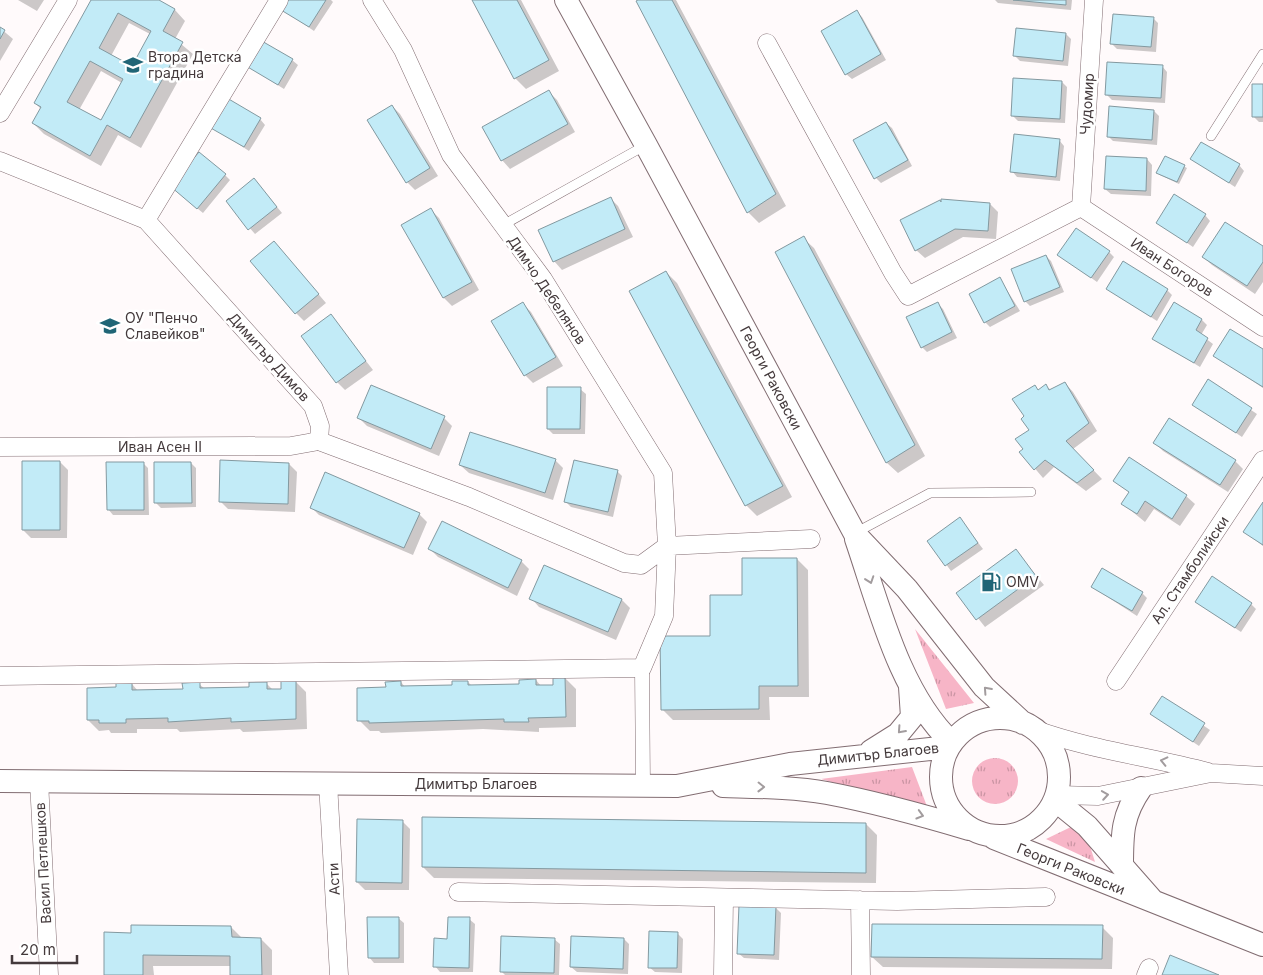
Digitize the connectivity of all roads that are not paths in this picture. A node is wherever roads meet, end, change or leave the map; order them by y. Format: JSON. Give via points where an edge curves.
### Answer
{"nodes":[{"id":1,"x":68,"y":0,"type":"edge"},
{"id":2,"x":279,"y":0,"type":"edge"},
{"id":3,"x":372,"y":0,"type":"edge"},
{"id":4,"x":566,"y":0,"type":"edge"},
{"id":5,"x":1094,"y":0,"type":"edge"},
{"id":6,"x":767,"y":43,"type":"dead end"},
{"id":7,"x":1263,"y":54,"type":"edge"},
{"id":8,"x":0,"y":113,"type":"edge"},
{"id":9,"x":1211,"y":136,"type":"dead end"},
{"id":10,"x":646,"y":144,"type":"junction"},
{"id":11,"x":0,"y":161,"type":"edge"},
{"id":12,"x":1081,"y":207,"type":"junction"},
{"id":13,"x":146,"y":220,"type":"junction"},
{"id":14,"x":503,"y":225,"type":"junction"},
{"id":15,"x":1263,"y":328,"type":"edge"},
{"id":16,"x":319,"y":441,"type":"junction"},
{"id":17,"x":0,"y":447,"type":"edge"},
{"id":18,"x":1263,"y":460,"type":"edge"},
{"id":19,"x":1031,"y":492,"type":"dead end"},
{"id":20,"x":855,"y":534,"type":"junction"},
{"id":21,"x":811,"y":539,"type":"dead end"},
{"id":22,"x":667,"y":546,"type":"junction"},
{"id":23,"x":642,"y":668,"type":"junction"},
{"id":24,"x":0,"y":676,"type":"edge"},
{"id":25,"x":1116,"y":681,"type":"dead end"},
{"id":26,"x":910,"y":687,"type":"junction"},
{"id":27,"x":1030,"y":726,"type":"junction"},
{"id":28,"x":950,"y":745,"type":"junction"},
{"id":29,"x":863,"y":755,"type":"junction"},
{"id":30,"x":1211,"y":773,"type":"junction"},
{"id":31,"x":1263,"y":776,"type":"edge"},
{"id":32,"x":0,"y":781,"type":"edge"},
{"id":33,"x":39,"y":781,"type":"junction"},
{"id":34,"x":328,"y":783,"type":"junction"},
{"id":35,"x":643,"y":785,"type":"junction"},
{"id":36,"x":677,"y":786,"type":"junction"},
{"id":37,"x":1141,"y":788,"type":"junction"},
{"id":38,"x":1056,"y":798,"type":"junction"},
{"id":39,"x":980,"y":833,"type":"junction"},
{"id":40,"x":1122,"y":866,"type":"junction"},
{"id":41,"x":458,"y":892,"type":"dead end"},
{"id":42,"x":1046,"y":897,"type":"dead end"},
{"id":43,"x":724,"y":898,"type":"junction"},
{"id":44,"x":860,"y":900,"type":"junction"},
{"id":45,"x":1155,"y":904,"type":"junction"},
{"id":46,"x":1263,"y":945,"type":"edge"},
{"id":47,"x":49,"y":975,"type":"edge"},
{"id":48,"x":339,"y":975,"type":"edge"},
{"id":49,"x":723,"y":975,"type":"edge"},
{"id":50,"x":861,"y":975,"type":"edge"}],
"edges":[{"from":1,"to":8,"type":"street"},
{"from":2,"to":13,"type":"street"},
{"from":3,"to":14,"type":"street","name":"Димчо Дебелянов","via":[[403,50],[450,155]]},
{"from":4,"to":10,"type":"street","name":"Георги Раковски"},
{"from":5,"to":12,"type":"street","name":"Чудомир"},
{"from":6,"to":12,"type":"street","via":[[892,273],[908,296]]},
{"from":7,"to":9,"type":"lane"},
{"from":10,"to":14,"type":"lane"},
{"from":10,"to":20,"type":"street","name":"Георги Раковски"},
{"from":11,"to":13,"type":"street","name":"Димитър Димов"},
{"from":12,"to":15,"type":"street","name":"Иван Богоров"},
{"from":13,"to":16,"type":"street","name":"Димитър Димов","via":[[313,406],[320,426]]},
{"from":14,"to":22,"type":"street","name":"Димчо Дебелянов","via":[[543,279],[663,473]]},
{"from":16,"to":17,"type":"street","name":"Иван Асен II","via":[[290,446]]},
{"from":16,"to":22,"type":"street","via":[[469,497],[624,563],[641,565]]},
{"from":18,"to":25,"type":"street","name":"Ал. Стамболийски"},
{"from":19,"to":20,"type":"lane","via":[[930,493]]},
{"from":20,"to":26,"type":"street","one_way":true},
{"from":27,"to":20,"type":"street","name":"Георги Раковски","one_way":true,"via":[[984,687],[907,589]]},
{"from":21,"to":22,"type":"street"},
{"from":22,"to":23,"type":"street","name":"Димчо Дебелянов","via":[[664,616]]},
{"from":23,"to":24,"type":"street"},
{"from":23,"to":35,"type":"street"},
{"from":26,"to":28,"type":"street"},
{"from":26,"to":29,"type":"street","one_way":true,"via":[[912,717],[898,734]]},
{"from":27,"to":28,"type":"street","via":[[1011,718],[984,720],[971,725]]},
{"from":30,"to":27,"type":"street","one_way":true,"via":[[1075,743]]},
{"from":27,"to":38,"type":"street","via":[[1049,743],[1057,759],[1060,777]]},
{"from":28,"to":29,"type":"street","name":"Димитър Благоев"},
{"from":28,"to":39,"type":"street","via":[[941,775],[946,803],[958,819]]},
{"from":29,"to":36,"type":"street","name":"Димитър Благоев","via":[[790,764]]},
{"from":30,"to":31,"type":"street"},
{"from":30,"to":37,"type":"street"},
{"from":32,"to":33,"type":"street","name":"Димитър Благоев"},
{"from":33,"to":34,"type":"street","name":"Димитър Благоев"},
{"from":33,"to":47,"type":"street","name":"Васил Петлешков"},
{"from":34,"to":35,"type":"street","name":"Димитър Благоев"},
{"from":34,"to":48,"type":"street","name":"Асти"},
{"from":35,"to":36,"type":"street","name":"Димитър Благоев"},
{"from":36,"to":39,"type":"street","one_way":true,"via":[[772,787],[825,793],[896,808]]},
{"from":38,"to":37,"type":"street","one_way":true,"via":[[1098,796]]},
{"from":37,"to":40,"type":"street","via":[[1130,803],[1122,830]]},
{"from":38,"to":39,"type":"street","via":[[1046,815],[1019,833],[1003,836]]},
{"from":38,"to":40,"type":"street","name":"Георги Раковски","via":[[1087,826]]},
{"from":39,"to":45,"type":"street","name":"Георги Раковски"},
{"from":40,"to":45,"type":"street","name":"Георги Раковски"},
{"from":41,"to":43,"type":"street"},
{"from":42,"to":44,"type":"street"},
{"from":43,"to":44,"type":"street"},
{"from":43,"to":49,"type":"street"},
{"from":44,"to":50,"type":"street"},
{"from":45,"to":46,"type":"street","name":"Георги Раковски"}]}
